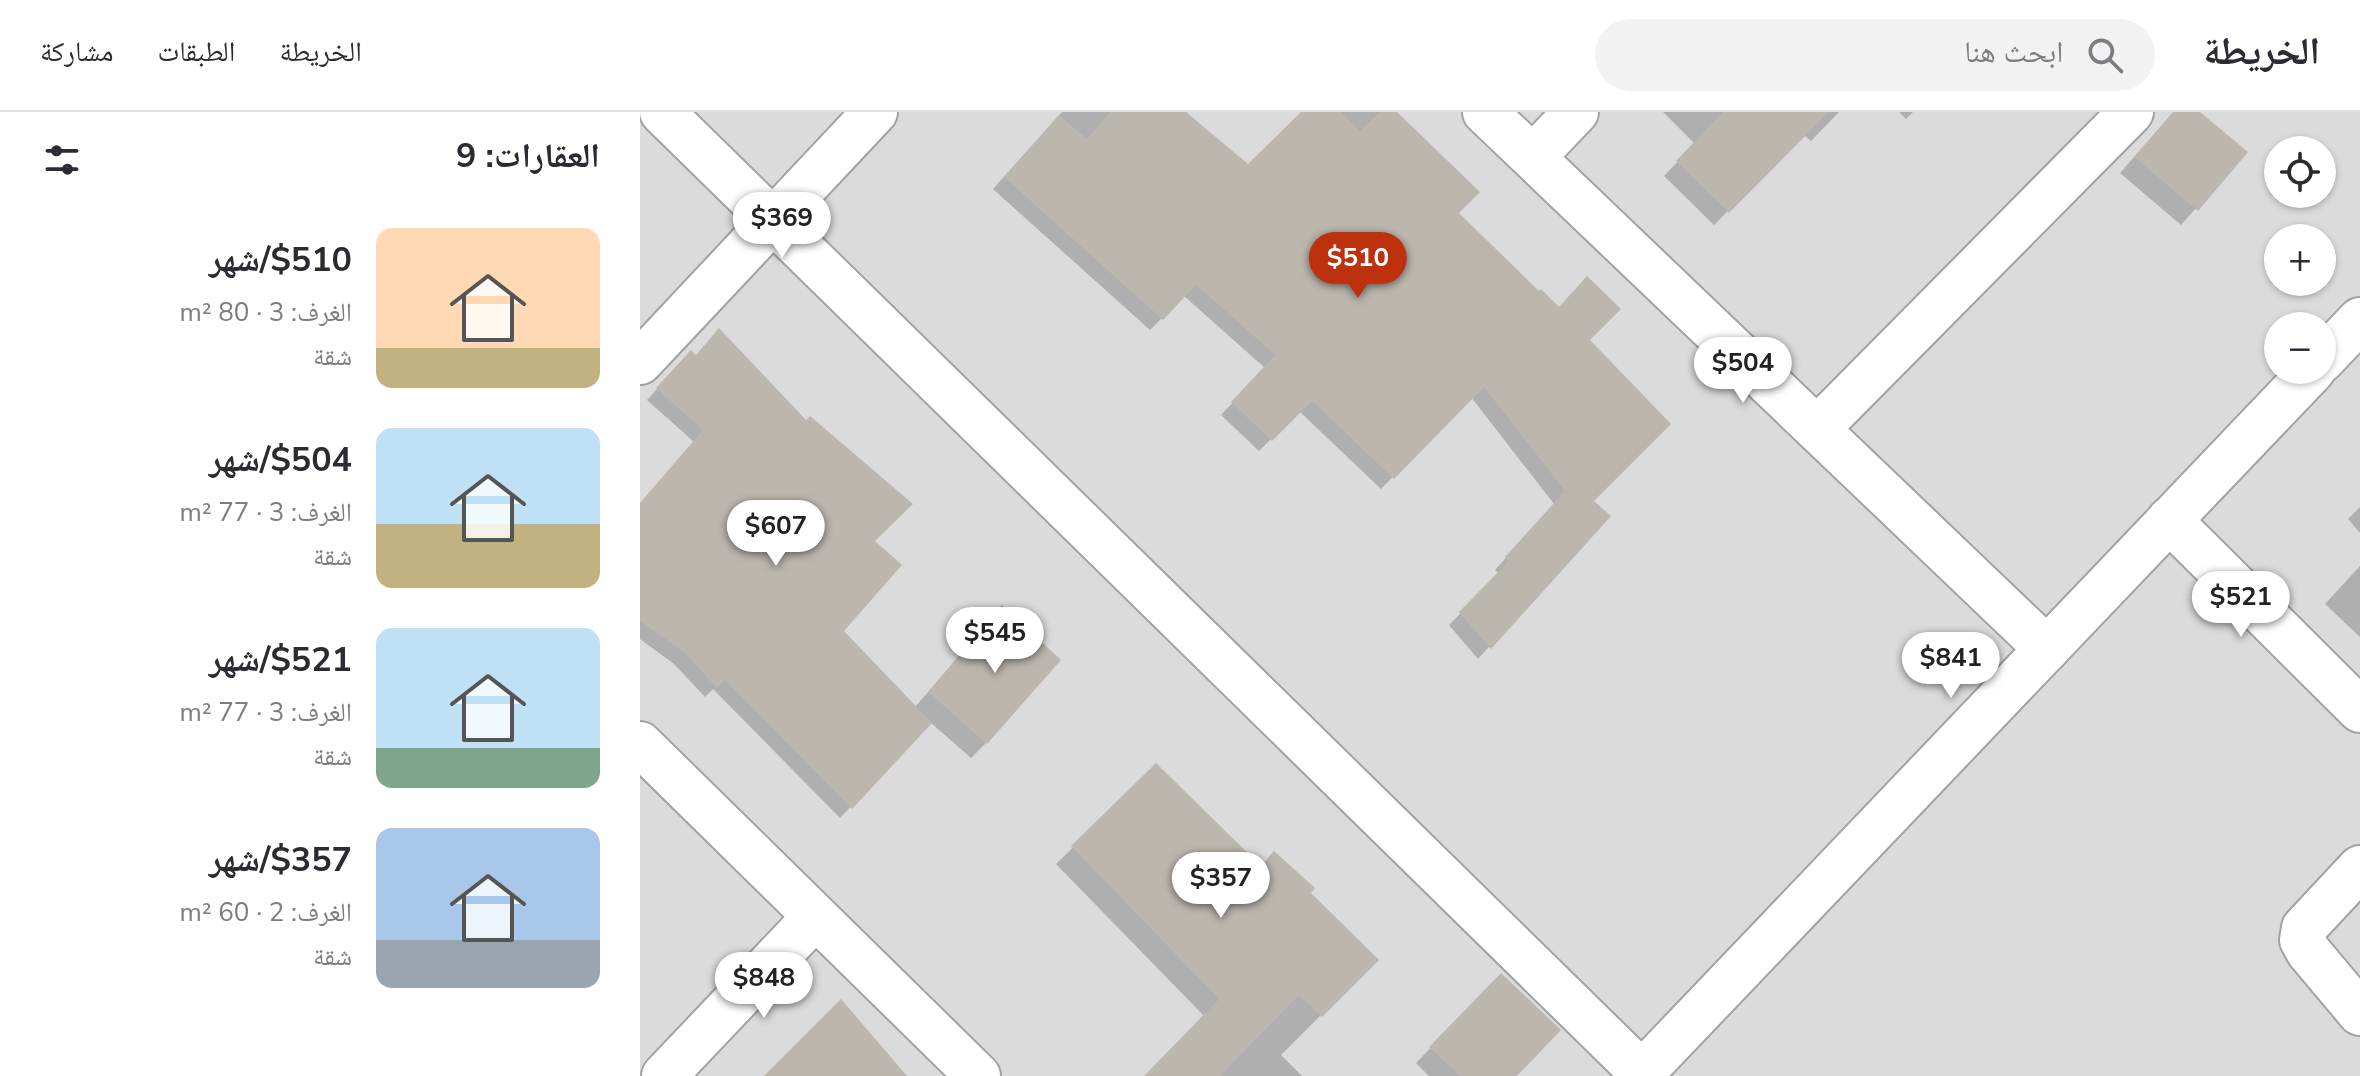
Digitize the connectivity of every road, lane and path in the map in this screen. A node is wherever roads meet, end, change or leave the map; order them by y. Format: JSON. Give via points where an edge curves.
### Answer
{"nodes":[{"id":1,"x":662,"y":112,"type":"edge"},
{"id":2,"x":875,"y":112,"type":"edge"},
{"id":3,"x":1485,"y":112,"type":"edge"},
{"id":4,"x":1576,"y":112,"type":"edge"},
{"id":5,"x":2131,"y":112,"type":"edge"},
{"id":6,"x":1533,"y":157,"type":"junction"},
{"id":7,"x":773,"y":221,"type":"junction"},
{"id":8,"x":2360,"y":320,"type":"edge"},
{"id":9,"x":2336,"y":345,"type":"edge"},
{"id":10,"x":640,"y":362,"type":"edge"},
{"id":11,"x":2300,"y":384,"type":"edge"},
{"id":12,"x":1817,"y":429,"type":"junction"},
{"id":13,"x":2169,"y":520,"type":"junction"},
{"id":14,"x":2047,"y":649,"type":"junction"},
{"id":15,"x":2360,"y":710,"type":"edge"},
{"id":16,"x":640,"y":744,"type":"edge"},
{"id":17,"x":2360,"y":868,"type":"edge"},
{"id":18,"x":815,"y":917,"type":"junction"},
{"id":19,"x":2360,"y":1013,"type":"edge"},
{"id":20,"x":1642,"y":1075,"type":"edge"},
{"id":21,"x":664,"y":1076,"type":"edge"},
{"id":22,"x":978,"y":1076,"type":"edge"}],
"edges":[{"from":1,"to":7,"type":"street"},
{"from":2,"to":7,"type":"street"},
{"from":3,"to":6,"type":"street"},
{"from":4,"to":6,"type":"street"},
{"from":5,"to":12,"type":"street"},
{"from":6,"to":12,"type":"street"},
{"from":7,"to":10,"type":"street"},
{"from":7,"to":20,"type":"street"},
{"from":8,"to":9,"type":"street"},
{"from":11,"to":13,"type":"street"},
{"from":12,"to":14,"type":"street"},
{"from":13,"to":14,"type":"street"},
{"from":13,"to":15,"type":"street"},
{"from":14,"to":20,"type":"street"},
{"from":16,"to":18,"type":"street"},
{"from":17,"to":19,"type":"street","via":[[2304,928],[2302,940]]},
{"from":18,"to":21,"type":"street"},
{"from":18,"to":22,"type":"street"}]}
